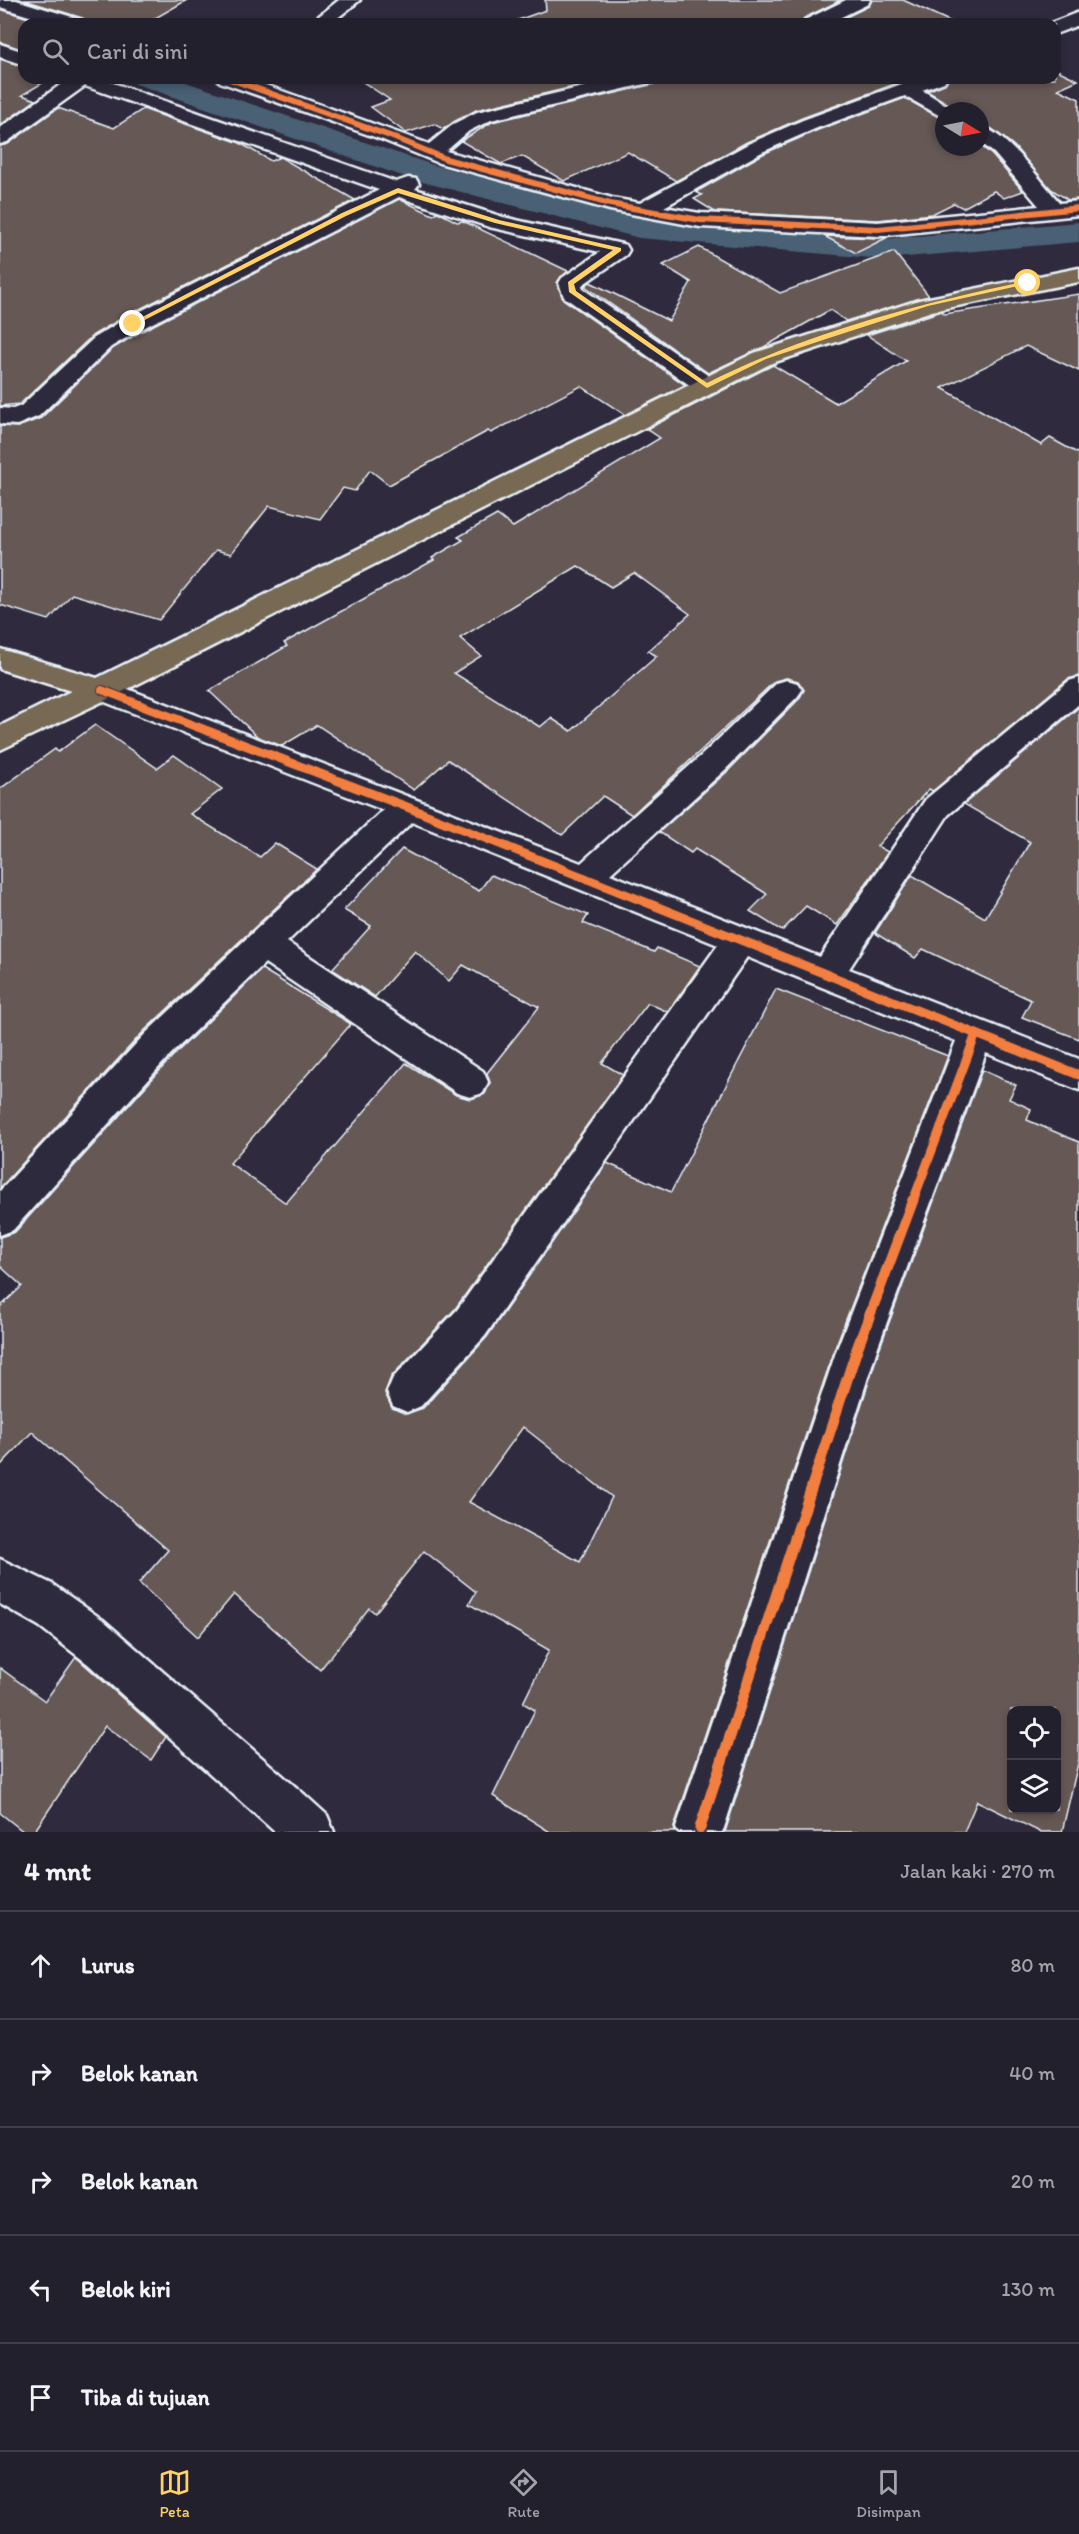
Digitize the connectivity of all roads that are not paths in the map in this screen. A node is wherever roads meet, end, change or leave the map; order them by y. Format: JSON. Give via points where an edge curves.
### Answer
{"nodes":[{"id":1,"x":351,"y":0,"type":"edge"},
{"id":2,"x":861,"y":0,"type":"edge"},
{"id":3,"x":3,"y":5,"type":"edge"},
{"id":4,"x":52,"y":18,"type":"edge"},
{"id":5,"x":326,"y":18,"type":"edge"},
{"id":6,"x":824,"y":18,"type":"edge"},
{"id":7,"x":1079,"y":18,"type":"edge"},
{"id":8,"x":1061,"y":26,"type":"edge"},
{"id":9,"x":0,"y":50,"type":"edge"},
{"id":10,"x":18,"y":57,"type":"edge"},
{"id":11,"x":74,"y":84,"type":"edge"},
{"id":12,"x":96,"y":84,"type":"edge"},
{"id":13,"x":247,"y":84,"type":"edge"},
{"id":14,"x":620,"y":84,"type":"edge"},
{"id":15,"x":920,"y":84,"type":"edge"},
{"id":16,"x":906,"y":89,"type":"junction"},
{"id":17,"x":935,"y":107,"type":"edge"},
{"id":18,"x":0,"y":138,"type":"edge"},
{"id":19,"x":989,"y":140,"type":"edge"},
{"id":20,"x":438,"y":160,"type":"junction"},
{"id":21,"x":403,"y":187,"type":"junction"},
{"id":22,"x":1079,"y":208,"type":"edge"},
{"id":23,"x":643,"y":210,"type":"junction"},
{"id":24,"x":1055,"y":211,"type":"junction"},
{"id":25,"x":1079,"y":275,"type":"edge"},
{"id":26,"x":707,"y":386,"type":"junction"},
{"id":27,"x":0,"y":416,"type":"edge"},
{"id":28,"x":0,"y":659,"type":"edge"},
{"id":29,"x":1079,"y":688,"type":"edge"},
{"id":30,"x":102,"y":690,"type":"junction"},
{"id":31,"x":787,"y":690,"type":"dead end"},
{"id":32,"x":0,"y":739,"type":"edge"},
{"id":33,"x":407,"y":807,"type":"junction"},
{"id":34,"x":585,"y":878,"type":"junction"},
{"id":35,"x":740,"y":940,"type":"junction"},
{"id":36,"x":263,"y":944,"type":"junction"},
{"id":37,"x":827,"y":975,"type":"junction"},
{"id":38,"x":976,"y":1034,"type":"junction"},
{"id":39,"x":1079,"y":1075,"type":"edge"},
{"id":40,"x":470,"y":1082,"type":"dead end"},
{"id":41,"x":0,"y":1218,"type":"edge"},
{"id":42,"x":407,"y":1392,"type":"dead end"},
{"id":43,"x":0,"y":1581,"type":"edge"},
{"id":44,"x":700,"y":1828,"type":"dead end"},
{"id":45,"x":310,"y":1832,"type":"edge"}],
"edges":[{"from":1,"to":5,"type":"street"},
{"from":2,"to":6,"type":"street"},
{"from":3,"to":4,"type":"street"},
{"from":7,"to":8,"type":"street"},
{"from":9,"to":10,"type":"street"},
{"from":11,"to":18,"type":"street"},
{"from":12,"to":21,"type":"street"},
{"from":13,"to":20,"type":"street"},
{"from":14,"to":20,"type":"street","via":[[484,116],[462,127]]},
{"from":15,"to":16,"type":"street"},
{"from":16,"to":17,"type":"street"},
{"from":16,"to":23,"type":"street","via":[[755,148]]},
{"from":19,"to":24,"type":"street"},
{"from":20,"to":21,"type":"street"},
{"from":20,"to":23,"type":"street"},
{"from":21,"to":26,"type":"street","via":[[497,222],[618,250],[570,283],[572,292]]},
{"from":21,"to":27,"type":"street","via":[[133,324],[103,342],[30,411],[17,417]]},
{"from":22,"to":24,"type":"street"},
{"from":23,"to":24,"type":"street","via":[[700,220],[878,229]]},
{"from":25,"to":26,"type":"main road","via":[[927,304],[763,357]]},
{"from":26,"to":30,"type":"main road"},
{"from":28,"to":30,"type":"main road"},
{"from":29,"to":37,"type":"street","via":[[937,807]]},
{"from":30,"to":32,"type":"main road"},
{"from":30,"to":33,"type":"street"},
{"from":31,"to":34,"type":"street"},
{"from":33,"to":34,"type":"street"},
{"from":33,"to":36,"type":"street"},
{"from":34,"to":35,"type":"street"},
{"from":35,"to":37,"type":"street"},
{"from":35,"to":42,"type":"street","via":[[471,1323]]},
{"from":36,"to":40,"type":"street"},
{"from":36,"to":41,"type":"street","via":[[158,1044]]},
{"from":37,"to":38,"type":"street"},
{"from":38,"to":39,"type":"street"},
{"from":38,"to":44,"type":"street","via":[[857,1349]]},
{"from":43,"to":45,"type":"street","via":[[83,1631],[210,1738]]}]}
